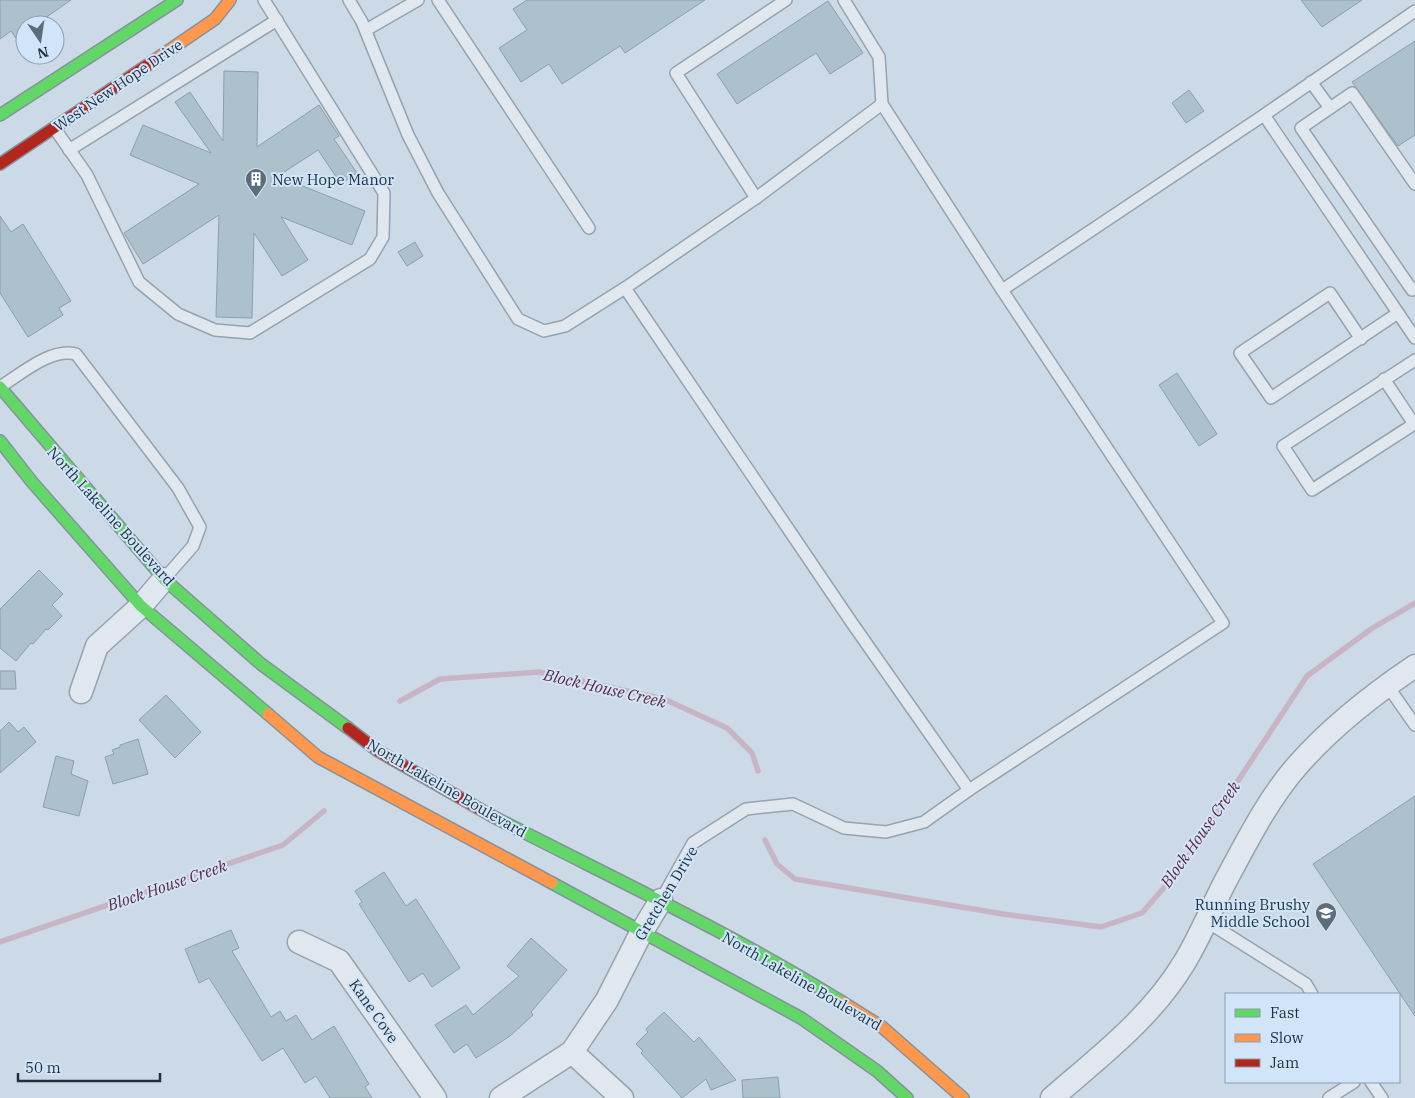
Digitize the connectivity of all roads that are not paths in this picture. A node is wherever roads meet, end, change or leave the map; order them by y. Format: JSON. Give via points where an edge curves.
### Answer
{"nodes":[{"id":1,"x":177,"y":0,"type":"edge"},
{"id":2,"x":230,"y":0,"type":"edge"},
{"id":3,"x":264,"y":0,"type":"edge"},
{"id":4,"x":349,"y":0,"type":"edge"},
{"id":5,"x":418,"y":0,"type":"edge"},
{"id":6,"x":438,"y":0,"type":"edge"},
{"id":7,"x":786,"y":0,"type":"edge"},
{"id":8,"x":844,"y":0,"type":"edge"},
{"id":9,"x":1415,"y":11,"type":"edge"},
{"id":10,"x":277,"y":20,"type":"junction"},
{"id":11,"x":366,"y":30,"type":"junction"},
{"id":12,"x":1311,"y":82,"type":"junction"},
{"id":13,"x":882,"y":104,"type":"junction"},
{"id":14,"x":1330,"y":108,"type":"junction"},
{"id":15,"x":1264,"y":115,"type":"junction"},
{"id":16,"x":0,"y":116,"type":"edge"},
{"id":17,"x":55,"y":129,"type":"junction"},
{"id":18,"x":69,"y":150,"type":"junction"},
{"id":19,"x":0,"y":164,"type":"edge"},
{"id":20,"x":1415,"y":184,"type":"edge"},
{"id":21,"x":756,"y":198,"type":"junction"},
{"id":22,"x":589,"y":228,"type":"dead end"},
{"id":23,"x":625,"y":288,"type":"junction"},
{"id":24,"x":1415,"y":288,"type":"edge"},
{"id":25,"x":1002,"y":290,"type":"junction"},
{"id":26,"x":1398,"y":313,"type":"junction"},
{"id":27,"x":1415,"y":338,"type":"edge"},
{"id":28,"x":1361,"y":339,"type":"junction"},
{"id":29,"x":1415,"y":360,"type":"edge"},
{"id":30,"x":1384,"y":379,"type":"junction"},
{"id":31,"x":0,"y":387,"type":"edge"},
{"id":32,"x":0,"y":441,"type":"edge"},
{"id":33,"x":164,"y":579,"type":"junction"},
{"id":34,"x":140,"y":606,"type":"junction"},
{"id":35,"x":1415,"y":666,"type":"edge"},
{"id":36,"x":1387,"y":685,"type":"junction"},
{"id":37,"x":81,"y":692,"type":"dead end"},
{"id":38,"x":1415,"y":724,"type":"edge"},
{"id":39,"x":969,"y":790,"type":"junction"},
{"id":40,"x":661,"y":900,"type":"junction"},
{"id":41,"x":1206,"y":921,"type":"junction"},
{"id":42,"x":641,"y":933,"type":"junction"},
{"id":43,"x":299,"y":942,"type":"dead end"},
{"id":44,"x":1311,"y":993,"type":"edge"},
{"id":45,"x":572,"y":1052,"type":"junction"},
{"id":46,"x":1352,"y":1083,"type":"edge"},
{"id":47,"x":1372,"y":1083,"type":"edge"},
{"id":48,"x":435,"y":1098,"type":"edge"},
{"id":49,"x":502,"y":1098,"type":"edge"},
{"id":50,"x":622,"y":1098,"type":"edge"},
{"id":51,"x":907,"y":1098,"type":"edge"},
{"id":52,"x":963,"y":1098,"type":"edge"},
{"id":53,"x":1052,"y":1098,"type":"edge"},
{"id":54,"x":1329,"y":1098,"type":"edge"},
{"id":55,"x":1382,"y":1098,"type":"edge"}],
"edges":[{"from":1,"to":16,"type":"main road"},
{"from":2,"to":17,"type":"main road","name":"West New Hope Drive","via":[[216,19]]},
{"from":3,"to":10,"type":"lane"},
{"from":4,"to":11,"type":"lane"},
{"from":5,"to":11,"type":"lane"},
{"from":6,"to":22,"type":"lane"},
{"from":7,"to":21,"type":"lane","via":[[676,73]]},
{"from":8,"to":13,"type":"lane","via":[[879,57]]},
{"from":9,"to":12,"type":"lane"},
{"from":10,"to":18,"type":"lane"},
{"from":10,"to":18,"type":"lane","via":[[384,193],[383,238],[370,259],[250,333],[214,330],[178,314],[139,282],[87,175]]},
{"from":11,"to":23,"type":"lane","via":[[408,135],[434,185],[518,319],[544,331],[565,326]]},
{"from":12,"to":14,"type":"lane"},
{"from":12,"to":15,"type":"lane"},
{"from":13,"to":21,"type":"lane"},
{"from":13,"to":25,"type":"lane"},
{"from":14,"to":20,"type":"lane","via":[[1352,93]]},
{"from":14,"to":24,"type":"lane","via":[[1301,128],[1412,290]]},
{"from":15,"to":25,"type":"lane"},
{"from":15,"to":26,"type":"lane"},
{"from":17,"to":18,"type":"lane"},
{"from":17,"to":19,"type":"main road","name":"West New Hope Drive"},
{"from":21,"to":23,"type":"lane"},
{"from":23,"to":39,"type":"lane"},
{"from":25,"to":39,"type":"lane","name":"Gretchen Drive","via":[[1223,623]]},
{"from":26,"to":27,"type":"lane"},
{"from":26,"to":28,"type":"lane"},
{"from":28,"to":28,"type":"lane","via":[[1271,398],[1240,352],[1330,293]]},
{"from":29,"to":30,"type":"lane"},
{"from":30,"to":30,"type":"lane","via":[[1283,446],[1312,490],[1414,424]]},
{"from":31,"to":33,"type":"main road","name":"North Lakeline Boulevard"},
{"from":31,"to":33,"type":"lane","via":[[49,357],[69,352],[76,354],[178,488],[200,527],[193,546]]},
{"from":32,"to":34,"type":"main road"},
{"from":33,"to":34,"type":"street"},
{"from":33,"to":40,"type":"main road","name":"North Lakeline Boulevard","via":[[261,664],[378,750],[493,818]]},
{"from":34,"to":37,"type":"street","via":[[97,646]]},
{"from":34,"to":42,"type":"main road","via":[[318,757]]},
{"from":35,"to":36,"type":"street"},
{"from":36,"to":38,"type":"lane"},
{"from":36,"to":41,"type":"street","via":[[1327,733],[1295,767],[1248,842]]},
{"from":39,"to":40,"type":"lane","name":"Gretchen Drive","via":[[924,822],[886,832],[844,828],[792,804],[746,809],[693,843]]},
{"from":40,"to":42,"type":"street","name":"Gretchen Drive"},
{"from":40,"to":52,"type":"main road","name":"North Lakeline Boulevard","via":[[789,969],[882,1026]]},
{"from":41,"to":44,"type":"lane","via":[[1306,984]]},
{"from":41,"to":53,"type":"street","via":[[1184,963],[1146,1013]]},
{"from":42,"to":45,"type":"street","name":"Gretchen Drive","via":[[607,1000]]},
{"from":42,"to":51,"type":"main road","via":[[801,1018],[877,1070]]},
{"from":43,"to":48,"type":"street","name":"Kane Cove","via":[[339,962]]},
{"from":45,"to":49,"type":"street","name":"Gretchen Drive"},
{"from":45,"to":50,"type":"street"},
{"from":46,"to":54,"type":"lane"},
{"from":47,"to":55,"type":"lane"}]}
